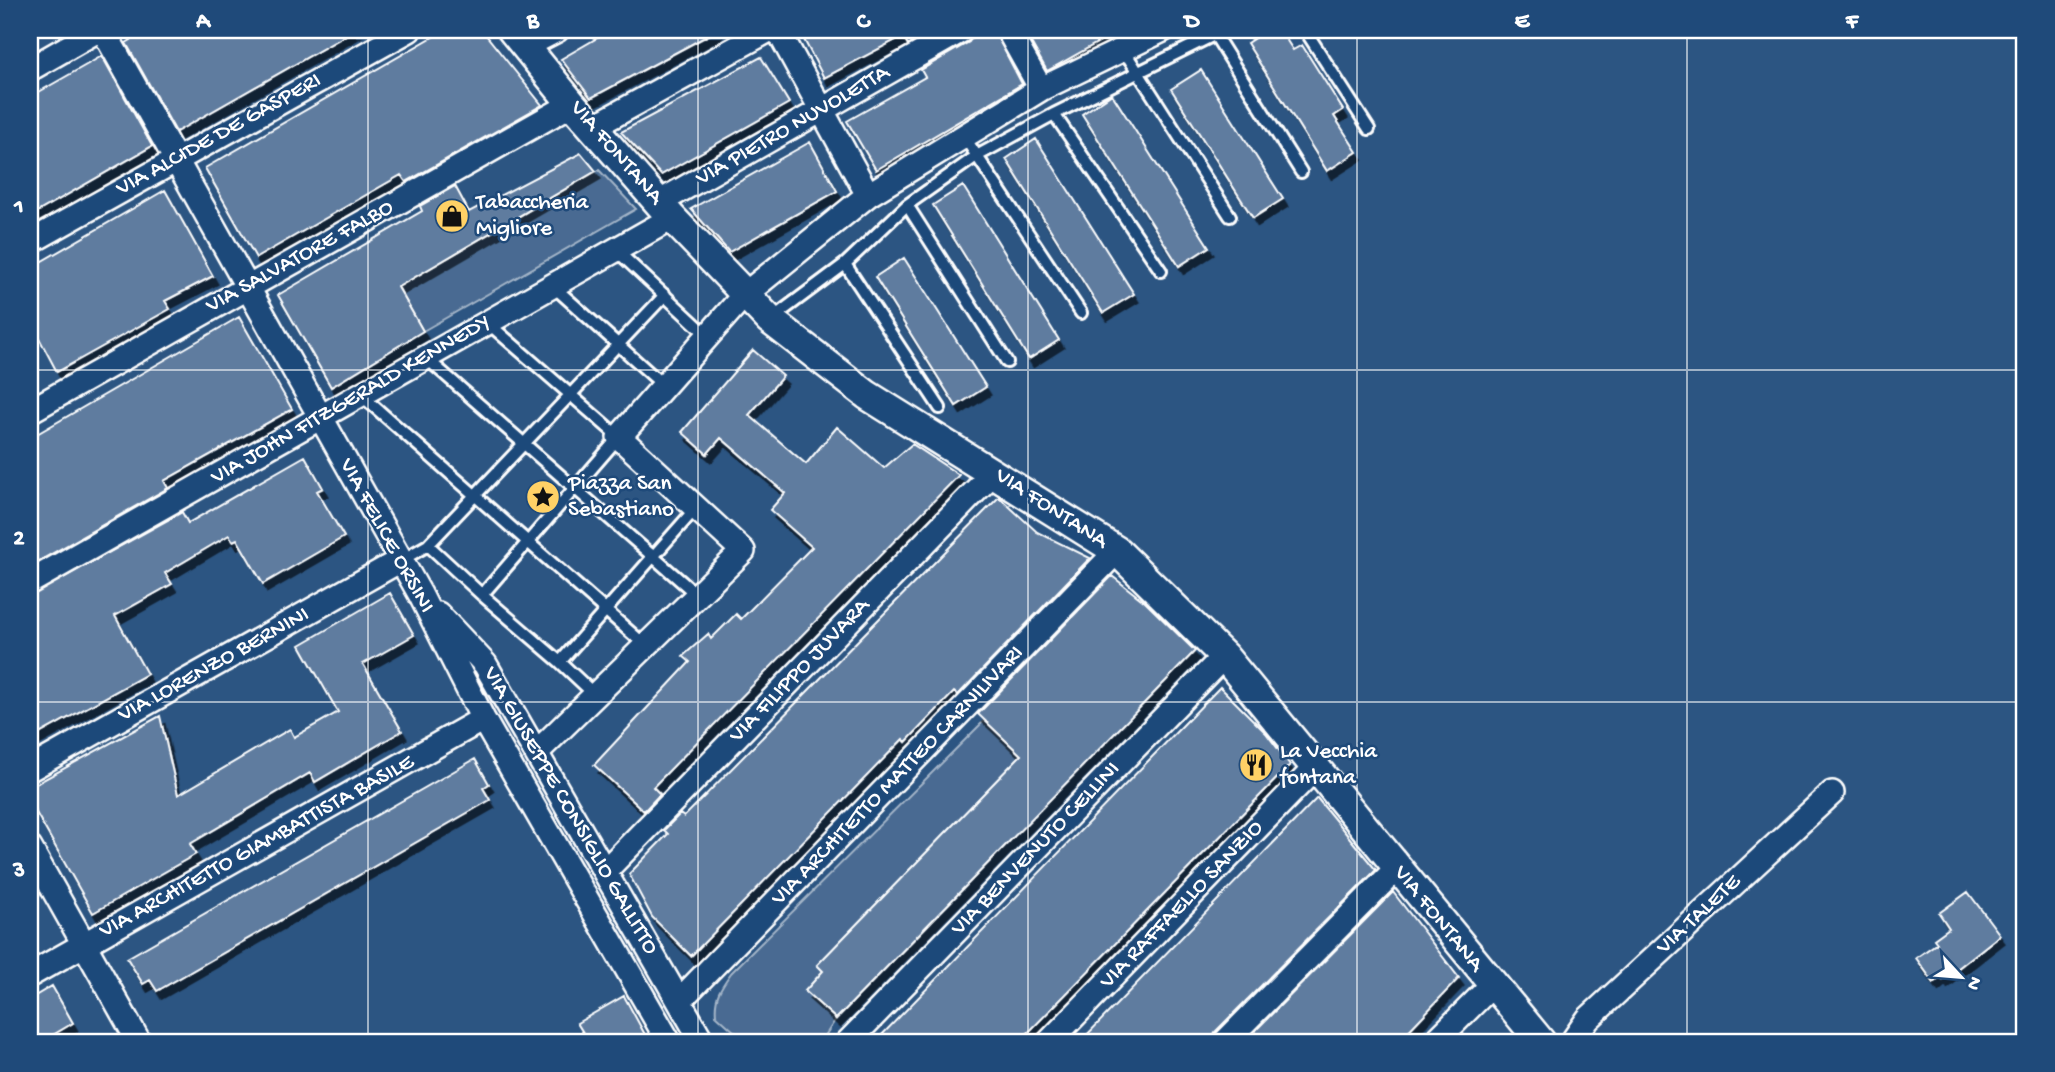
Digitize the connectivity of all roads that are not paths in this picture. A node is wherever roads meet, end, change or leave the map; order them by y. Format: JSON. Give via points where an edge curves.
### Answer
{"nodes":[{"id":1,"x":100,"y":30,"type":"edge"},
{"id":2,"x":409,"y":30,"type":"edge"},
{"id":3,"x":557,"y":30,"type":"edge"},
{"id":4,"x":769,"y":30,"type":"edge"},
{"id":5,"x":778,"y":30,"type":"edge"},
{"id":6,"x":962,"y":30,"type":"edge"},
{"id":7,"x":1008,"y":30,"type":"edge"},
{"id":8,"x":1163,"y":30,"type":"edge"},
{"id":9,"x":1305,"y":30,"type":"edge"},
{"id":10,"x":1219,"y":32,"type":"edge"},
{"id":11,"x":519,"y":38,"type":"edge"},
{"id":12,"x":1123,"y":49,"type":"junction"},
{"id":13,"x":30,"y":69,"type":"edge"},
{"id":14,"x":1138,"y":72,"type":"junction"},
{"id":15,"x":1041,"y":89,"type":"junction"},
{"id":16,"x":572,"y":104,"type":"junction"},
{"id":17,"x":821,"y":110,"type":"junction"},
{"id":18,"x":1054,"y":114,"type":"junction"},
{"id":19,"x":593,"y":127,"type":"junction"},
{"id":20,"x":1369,"y":129,"type":"dead end"},
{"id":21,"x":970,"y":148,"type":"junction"},
{"id":22,"x":174,"y":159,"type":"junction"},
{"id":23,"x":1301,"y":172,"type":"dead end"},
{"id":24,"x":868,"y":195,"type":"junction"},
{"id":25,"x":907,"y":205,"type":"junction"},
{"id":26,"x":666,"y":210,"type":"junction"},
{"id":27,"x":1230,"y":216,"type":"dead end"},
{"id":28,"x":30,"y":242,"type":"edge"},
{"id":29,"x":616,"y":250,"type":"junction"},
{"id":30,"x":845,"y":264,"type":"junction"},
{"id":31,"x":1161,"y":271,"type":"dead end"},
{"id":32,"x":554,"y":286,"type":"junction"},
{"id":33,"x":246,"y":287,"type":"junction"},
{"id":34,"x":665,"y":295,"type":"junction"},
{"id":35,"x":744,"y":295,"type":"junction"},
{"id":36,"x":1081,"y":313,"type":"dead end"},
{"id":37,"x":770,"y":320,"type":"junction"},
{"id":38,"x":488,"y":323,"type":"junction"},
{"id":39,"x":708,"y":335,"type":"junction"},
{"id":40,"x":619,"y":344,"type":"junction"},
{"id":41,"x":426,"y":358,"type":"junction"},
{"id":42,"x":1007,"y":362,"type":"dead end"},
{"id":43,"x":663,"y":385,"type":"junction"},
{"id":44,"x":361,"y":395,"type":"junction"},
{"id":45,"x":570,"y":395,"type":"junction"},
{"id":46,"x":940,"y":408,"type":"dead end"},
{"id":47,"x":30,"y":411,"type":"edge"},
{"id":48,"x":322,"y":417,"type":"junction"},
{"id":49,"x":619,"y":437,"type":"junction"},
{"id":50,"x":524,"y":444,"type":"junction"},
{"id":51,"x":994,"y":472,"type":"junction"},
{"id":52,"x":575,"y":488,"type":"junction"},
{"id":53,"x":475,"y":495,"type":"junction"},
{"id":54,"x":696,"y":508,"type":"junction"},
{"id":55,"x":528,"y":542,"type":"junction"},
{"id":56,"x":428,"y":545,"type":"junction"},
{"id":57,"x":1117,"y":551,"type":"junction"},
{"id":58,"x":653,"y":557,"type":"junction"},
{"id":59,"x":399,"y":561,"type":"junction"},
{"id":60,"x":30,"y":582,"type":"edge"},
{"id":61,"x":419,"y":594,"type":"junction"},
{"id":62,"x":482,"y":595,"type":"junction"},
{"id":63,"x":697,"y":595,"type":"junction"},
{"id":64,"x":606,"y":610,"type":"junction"},
{"id":65,"x":646,"y":646,"type":"junction"},
{"id":66,"x":1224,"y":656,"type":"junction"},
{"id":67,"x":559,"y":662,"type":"junction"},
{"id":68,"x":595,"y":695,"type":"junction"},
{"id":69,"x":483,"y":719,"type":"junction"},
{"id":70,"x":537,"y":752,"type":"junction"},
{"id":71,"x":1315,"y":768,"type":"junction"},
{"id":72,"x":30,"y":769,"type":"edge"},
{"id":73,"x":1832,"y":793,"type":"dead end"},
{"id":74,"x":30,"y":848,"type":"edge"},
{"id":75,"x":1397,"y":868,"type":"junction"},
{"id":76,"x":606,"y":870,"type":"junction"},
{"id":77,"x":84,"y":944,"type":"junction"},
{"id":78,"x":30,"y":975,"type":"edge"},
{"id":79,"x":1492,"y":985,"type":"junction"},
{"id":80,"x":680,"y":1000,"type":"junction"},
{"id":81,"x":139,"y":1042,"type":"edge"},
{"id":82,"x":669,"y":1042,"type":"edge"},
{"id":83,"x":702,"y":1042,"type":"edge"},
{"id":84,"x":848,"y":1042,"type":"edge"},
{"id":85,"x":1049,"y":1042,"type":"edge"},
{"id":86,"x":1225,"y":1042,"type":"edge"},
{"id":87,"x":1435,"y":1042,"type":"edge"},
{"id":88,"x":1541,"y":1042,"type":"edge"},
{"id":89,"x":1572,"y":1042,"type":"edge"}],
"edges":[{"from":1,"to":13,"type":"street"},
{"from":1,"to":22,"type":"street","name":"VIA FELICE ORSINI"},
{"from":2,"to":22,"type":"street","name":"VIA ALCIDE DE GASPERI"},
{"from":3,"to":11,"type":"street"},
{"from":4,"to":19,"type":"street"},
{"from":5,"to":17,"type":"street"},
{"from":6,"to":17,"type":"street","name":"VIA PIETRO NUVOLETTA"},
{"from":7,"to":15,"type":"street"},
{"from":8,"to":12,"type":"street"},
{"from":9,"to":20,"type":"lane"},
{"from":10,"to":14,"type":"lane"},
{"from":10,"to":23,"type":"lane"},
{"from":11,"to":16,"type":"street","name":"VIA FONTANA"},
{"from":12,"to":14,"type":"lane"},
{"from":12,"to":15,"type":"street"},
{"from":14,"to":18,"type":"lane"},
{"from":14,"to":27,"type":"lane"},
{"from":15,"to":21,"type":"street"},
{"from":16,"to":19,"type":"street","name":"VIA FONTANA"},
{"from":16,"to":33,"type":"street","name":"VIA SALVATORE FALBO"},
{"from":17,"to":24,"type":"street"},
{"from":17,"to":26,"type":"street","name":"VIA PIETRO NUVOLETTA"},
{"from":18,"to":21,"type":"lane"},
{"from":18,"to":31,"type":"lane"},
{"from":19,"to":26,"type":"street","name":"VIA FONTANA"},
{"from":21,"to":24,"type":"street"},
{"from":21,"to":25,"type":"lane"},
{"from":21,"to":36,"type":"lane"},
{"from":22,"to":28,"type":"street","name":"VIA ALCIDE DE GASPERI"},
{"from":22,"to":33,"type":"street","name":"VIA FELICE ORSINI"},
{"from":24,"to":35,"type":"street"},
{"from":25,"to":30,"type":"lane"},
{"from":25,"to":42,"type":"lane"},
{"from":26,"to":29,"type":"street","name":"VIA JOHN FITZGERALD KENNEDY"},
{"from":26,"to":35,"type":"street","name":"VIA FONTANA"},
{"from":29,"to":32,"type":"street","name":"VIA JOHN FITZGERALD KENNEDY"},
{"from":29,"to":34,"type":"lane"},
{"from":30,"to":37,"type":"lane"},
{"from":30,"to":46,"type":"lane"},
{"from":32,"to":38,"type":"street","name":"VIA JOHN FITZGERALD KENNEDY"},
{"from":32,"to":40,"type":"lane"},
{"from":33,"to":47,"type":"street","name":"VIA SALVATORE FALBO"},
{"from":33,"to":48,"type":"street","name":"VIA FELICE ORSINI"},
{"from":34,"to":39,"type":"lane"},
{"from":34,"to":40,"type":"lane"},
{"from":35,"to":37,"type":"street","name":"VIA FONTANA"},
{"from":35,"to":39,"type":"street"},
{"from":37,"to":51,"type":"street","name":"VIA FONTANA","via":[[867,395]]},
{"from":38,"to":41,"type":"street","name":"VIA JOHN FITZGERALD KENNEDY"},
{"from":38,"to":45,"type":"lane"},
{"from":39,"to":43,"type":"street"},
{"from":40,"to":43,"type":"lane"},
{"from":40,"to":45,"type":"lane"},
{"from":41,"to":44,"type":"street","name":"VIA JOHN FITZGERALD KENNEDY"},
{"from":41,"to":50,"type":"lane"},
{"from":43,"to":49,"type":"street"},
{"from":44,"to":48,"type":"street","name":"VIA JOHN FITZGERALD KENNEDY"},
{"from":44,"to":53,"type":"lane"},
{"from":45,"to":49,"type":"lane"},
{"from":45,"to":50,"type":"lane"},
{"from":48,"to":59,"type":"street","name":"VIA FELICE ORSINI"},
{"from":48,"to":60,"type":"street","name":"VIA JOHN FITZGERALD KENNEDY"},
{"from":49,"to":52,"type":"lane"},
{"from":49,"to":54,"type":"street"},
{"from":50,"to":52,"type":"lane"},
{"from":50,"to":53,"type":"lane"},
{"from":51,"to":57,"type":"street","name":"VIA FONTANA"},
{"from":51,"to":76,"type":"street","name":"VIA FILIPPO JUVARA"},
{"from":52,"to":55,"type":"lane"},
{"from":52,"to":58,"type":"lane"},
{"from":53,"to":55,"type":"lane"},
{"from":53,"to":56,"type":"lane"},
{"from":54,"to":58,"type":"lane"},
{"from":54,"to":63,"type":"street","via":[[743,551]]},
{"from":55,"to":62,"type":"lane"},
{"from":55,"to":64,"type":"lane"},
{"from":56,"to":59,"type":"lane"},
{"from":56,"to":62,"type":"lane"},
{"from":57,"to":66,"type":"street","name":"VIA FONTANA"},
{"from":57,"to":80,"type":"street","name":"VIA ARCHITETTO MATTEO CARNILIVARI"},
{"from":58,"to":63,"type":"lane"},
{"from":58,"to":64,"type":"lane"},
{"from":59,"to":61,"type":"street","name":"VIA FELICE ORSINI"},
{"from":59,"to":72,"type":"street","name":"VIA LORENZO BERNINI"},
{"from":61,"to":69,"type":"street","name":"VIA FELICE ORSINI"},
{"from":61,"to":70,"type":"street","name":"VIA GIUSEPPE CONSIGLIO GALLITTO","via":[[485,664]]},
{"from":62,"to":67,"type":"lane"},
{"from":63,"to":65,"type":"street"},
{"from":64,"to":65,"type":"lane"},
{"from":64,"to":67,"type":"lane"},
{"from":65,"to":68,"type":"street"},
{"from":66,"to":71,"type":"street","name":"VIA FONTANA"},
{"from":66,"to":84,"type":"street","name":"VIA BENVENUTO CELLINI"},
{"from":67,"to":68,"type":"lane"},
{"from":68,"to":70,"type":"street"},
{"from":69,"to":77,"type":"street","name":"VIA ARCHITETTO GIAMBATTISTA BASILE"},
{"from":69,"to":82,"type":"street","name":"VIA FELICE ORSINI"},
{"from":70,"to":76,"type":"street","name":"VIA GIUSEPPE CONSIGLIO GALLITTO"},
{"from":71,"to":75,"type":"street","name":"VIA FONTANA"},
{"from":71,"to":85,"type":"street","name":"VIA RAFFAELLO SANZIO"},
{"from":73,"to":89,"type":"street","name":"VIA TALETE","via":[[1588,1019]]},
{"from":74,"to":77,"type":"street"},
{"from":75,"to":79,"type":"street","name":"VIA FONTANA"},
{"from":75,"to":86,"type":"street"},
{"from":76,"to":80,"type":"street","name":"VIA GIUSEPPE CONSIGLIO GALLITTO"},
{"from":77,"to":78,"type":"street","name":"VIA ARCHITETTO GIAMBATTISTA BASILE"},
{"from":77,"to":81,"type":"street"},
{"from":79,"to":87,"type":"street"},
{"from":79,"to":88,"type":"street","name":"VIA FONTANA"},
{"from":80,"to":83,"type":"street","name":"VIA GIUSEPPE CONSIGLIO GALLITTO"}]}
